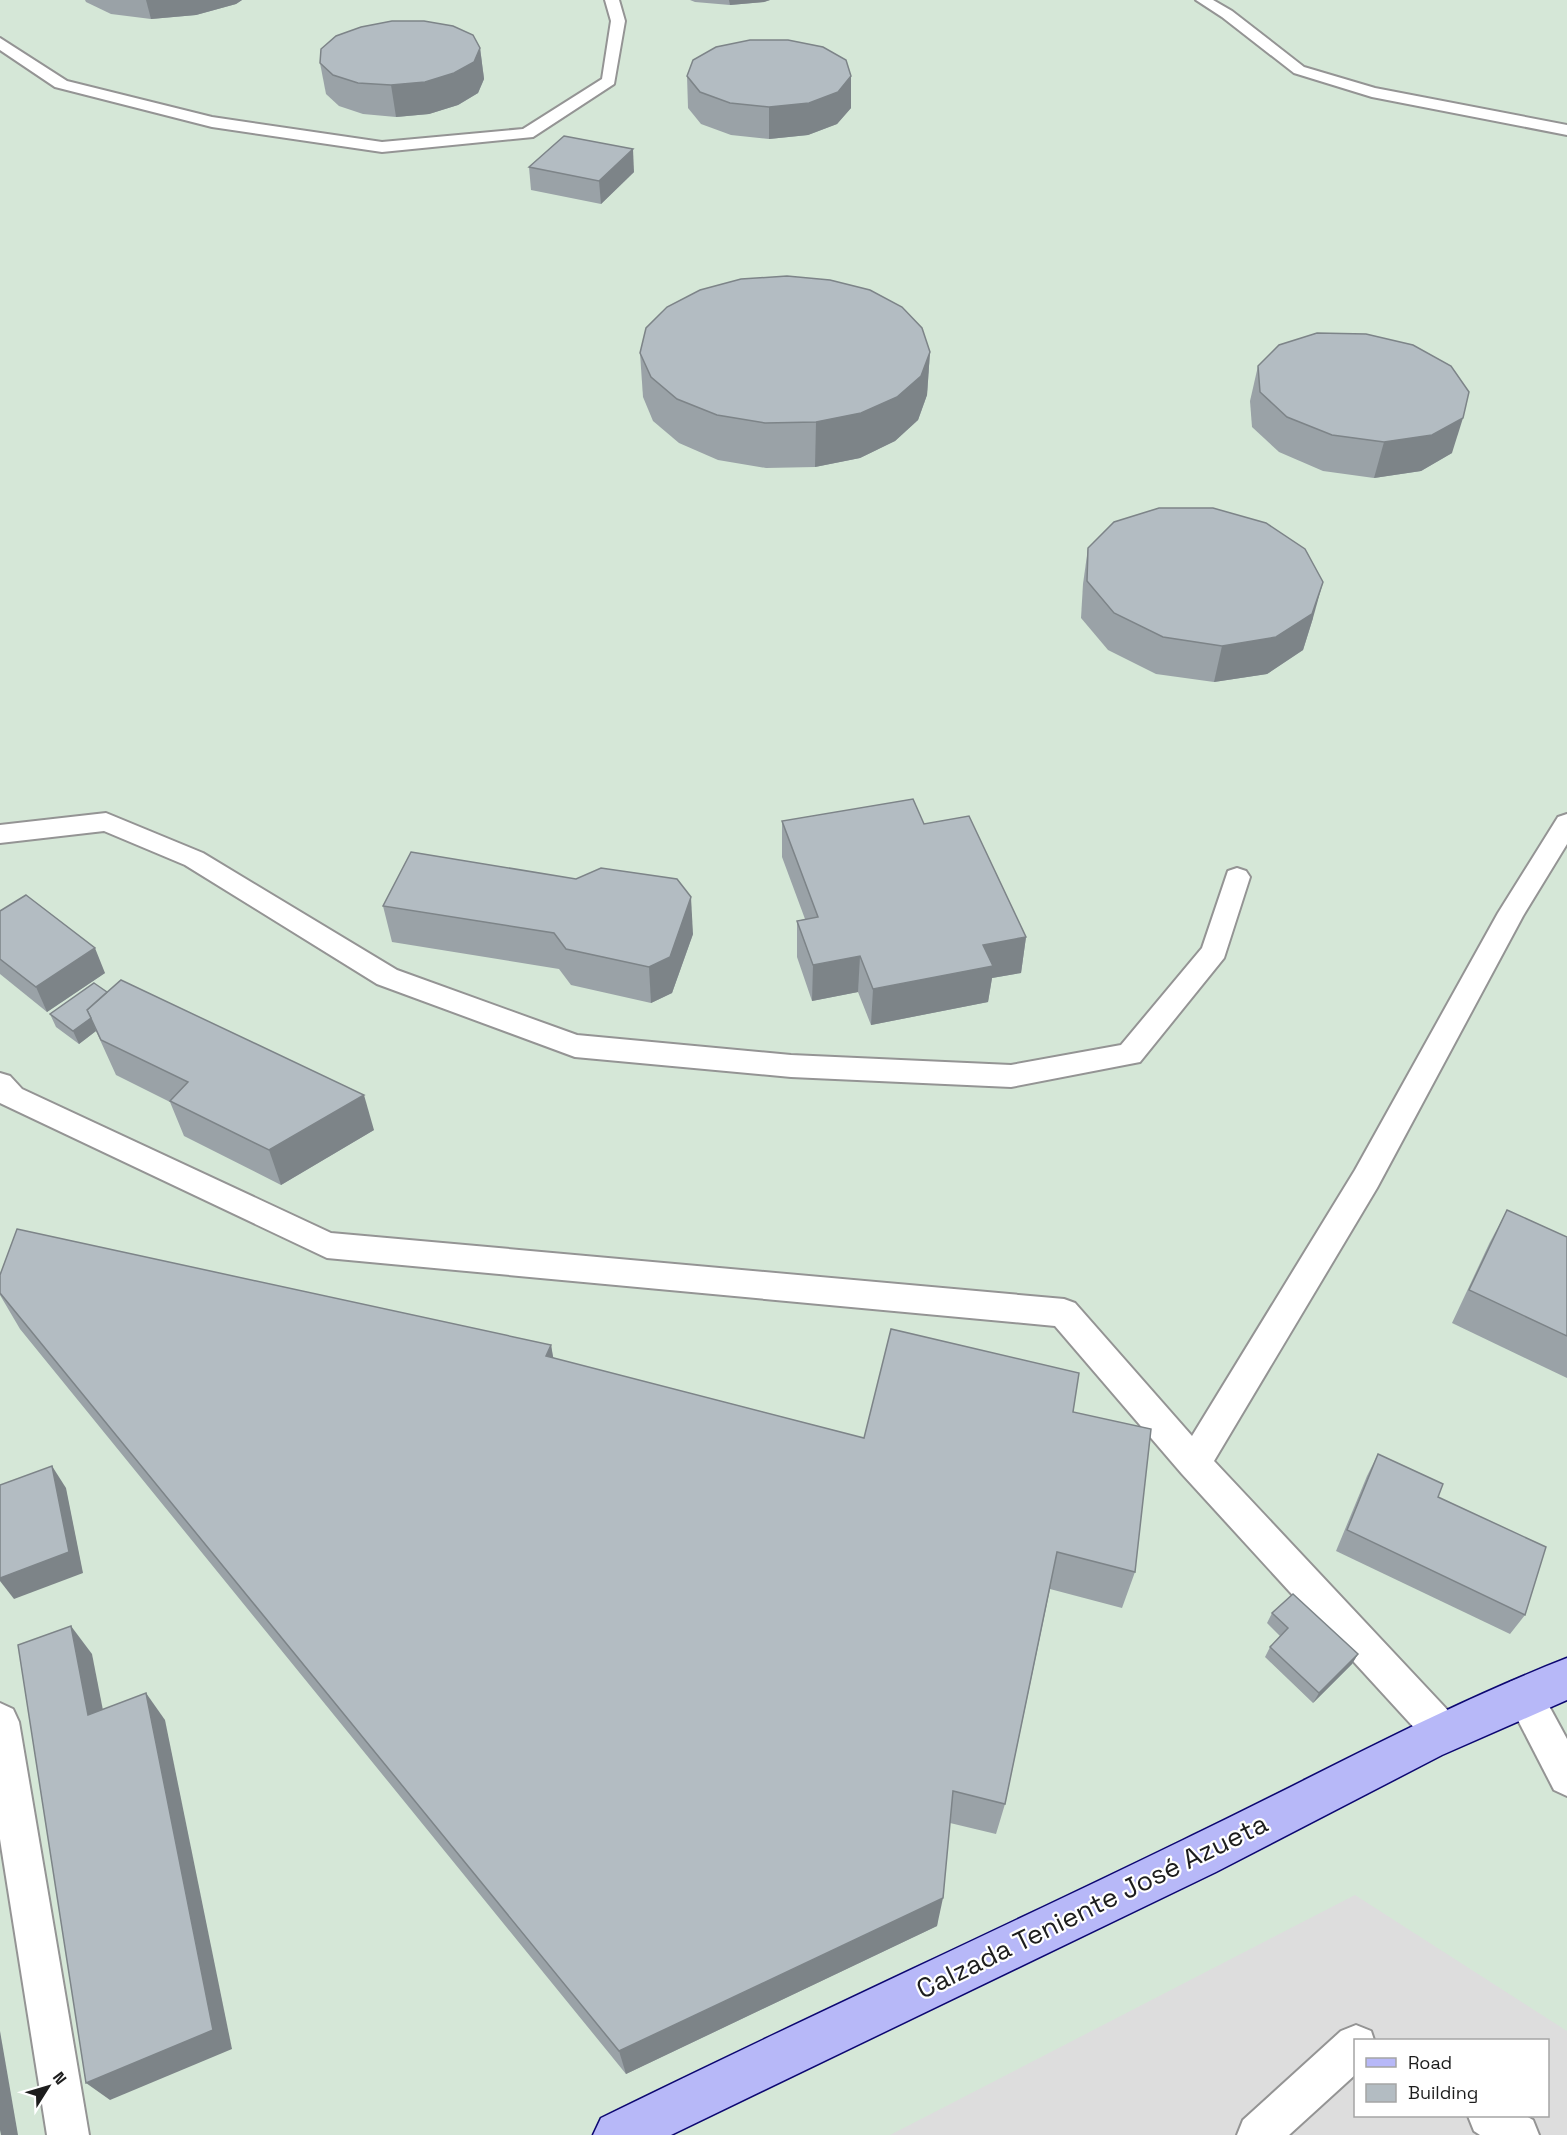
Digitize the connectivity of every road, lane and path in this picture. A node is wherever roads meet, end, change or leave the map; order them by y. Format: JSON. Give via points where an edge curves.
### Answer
{"nodes":[{"id":1,"x":612,"y":0,"type":"edge"},
{"id":2,"x":1203,"y":0,"type":"edge"},
{"id":3,"x":0,"y":43,"type":"edge"},
{"id":4,"x":1567,"y":130,"type":"edge"},
{"id":5,"x":1567,"y":823,"type":"edge"},
{"id":6,"x":0,"y":834,"type":"edge"},
{"id":7,"x":1237,"y":877,"type":"dead end"},
{"id":8,"x":0,"y":1084,"type":"edge"},
{"id":9,"x":1194,"y":1463,"type":"junction"},
{"id":10,"x":1567,"y":1679,"type":"edge"},
{"id":11,"x":1523,"y":1695,"type":"junction"},
{"id":12,"x":0,"y":1722,"type":"edge"},
{"id":13,"x":1442,"y":1731,"type":"junction"},
{"id":14,"x":1567,"y":1777,"type":"edge"},
{"id":15,"x":1362,"y":2039,"type":"edge"},
{"id":16,"x":1376,"y":2039,"type":"edge"},
{"id":17,"x":1354,"y":2048,"type":"edge"},
{"id":18,"x":1492,"y":2117,"type":"edge"},
{"id":19,"x":624,"y":2134,"type":"edge"},
{"id":20,"x":68,"y":2135,"type":"edge"},
{"id":21,"x":1258,"y":2135,"type":"edge"},
{"id":22,"x":1518,"y":2135,"type":"edge"}],
"edges":[{"from":1,"to":3,"type":"lane","via":[[618,21],[609,81],[527,134],[382,147],[212,122],[61,84]]},
{"from":2,"to":4,"type":"lane","via":[[1299,70],[1372,92]]},
{"from":5,"to":9,"type":"lane","via":[[1511,912],[1366,1179]]},
{"from":6,"to":7,"type":"lane","via":[[106,822],[194,859],[387,977],[575,1046],[791,1066],[1011,1076],[1130,1054],[1214,951]]},
{"from":8,"to":9,"type":"lane","via":[[12,1097],[327,1245],[1064,1312]]},
{"from":9,"to":13,"type":"lane"},
{"from":10,"to":11,"type":"main road","name":"Calzada Teniente José Azueta"},
{"from":11,"to":13,"type":"main road","name":"Calzada Teniente José Azueta"},
{"from":11,"to":14,"type":"lane"},
{"from":12,"to":20,"type":"lane"},
{"from":13,"to":19,"type":"main road","name":"Calzada Teniente José Azueta","via":[[1203,1854]]},
{"from":15,"to":16,"type":"lane","via":[[1368,2034]]},
{"from":17,"to":21,"type":"lane"},
{"from":18,"to":22,"type":"lane"}]}
